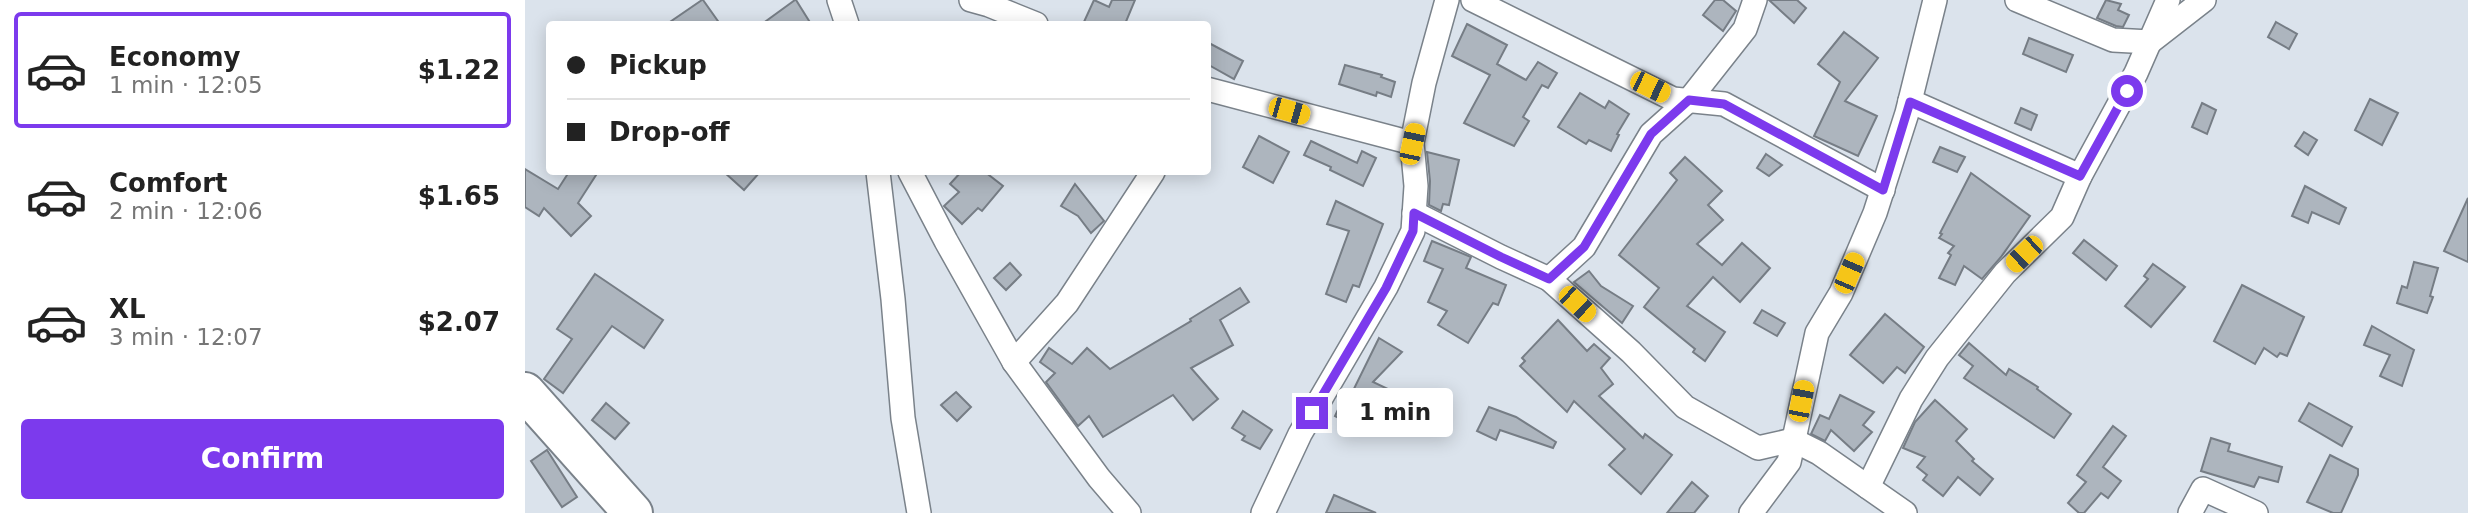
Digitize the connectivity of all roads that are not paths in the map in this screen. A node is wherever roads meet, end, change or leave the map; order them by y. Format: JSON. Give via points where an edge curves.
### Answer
{"nodes":[{"id":1,"x":839,"y":0,"type":"edge"},
{"id":2,"x":971,"y":0,"type":"edge"},
{"id":3,"x":1447,"y":0,"type":"edge"},
{"id":4,"x":1473,"y":0,"type":"edge"},
{"id":5,"x":1755,"y":0,"type":"edge"},
{"id":6,"x":1935,"y":0,"type":"edge"},
{"id":7,"x":2017,"y":0,"type":"edge"},
{"id":8,"x":2168,"y":0,"type":"edge"},
{"id":9,"x":2204,"y":0,"type":"edge"},
{"id":10,"x":846,"y":21,"type":"edge"},
{"id":11,"x":1028,"y":21,"type":"edge"},
{"id":12,"x":2150,"y":42,"type":"junction"},
{"id":13,"x":1211,"y":90,"type":"edge"},
{"id":14,"x":1689,"y":100,"type":"junction"},
{"id":15,"x":1910,"y":102,"type":"junction"},
{"id":16,"x":1412,"y":144,"type":"junction"},
{"id":17,"x":878,"y":175,"type":"edge"},
{"id":18,"x":912,"y":175,"type":"edge"},
{"id":19,"x":1151,"y":175,"type":"edge"},
{"id":20,"x":2080,"y":176,"type":"junction"},
{"id":21,"x":1883,"y":190,"type":"junction"},
{"id":22,"x":1414,"y":213,"type":"junction"},
{"id":23,"x":1549,"y":279,"type":"junction"},
{"id":24,"x":1014,"y":362,"type":"junction"},
{"id":25,"x":525,"y":392,"type":"edge"},
{"id":26,"x":1793,"y":440,"type":"junction"},
{"id":27,"x":1868,"y":487,"type":"junction"},
{"id":28,"x":633,"y":513,"type":"edge"},
{"id":29,"x":919,"y":513,"type":"edge"},
{"id":30,"x":1129,"y":513,"type":"edge"},
{"id":31,"x":1263,"y":513,"type":"edge"},
{"id":32,"x":1751,"y":513,"type":"edge"},
{"id":33,"x":1905,"y":513,"type":"edge"},
{"id":34,"x":2190,"y":513,"type":"edge"},
{"id":35,"x":2256,"y":513,"type":"edge"}],
"edges":[{"from":1,"to":10,"type":"street"},
{"from":2,"to":11,"type":"street"},
{"from":3,"to":16,"type":"street"},
{"from":4,"to":14,"type":"street","via":[[1673,99]]},
{"from":5,"to":14,"type":"street","via":[[1745,29]]},
{"from":6,"to":15,"type":"street"},
{"from":7,"to":12,"type":"street","via":[[2113,40]]},
{"from":8,"to":12,"type":"street"},
{"from":9,"to":12,"type":"street"},
{"from":12,"to":20,"type":"street"},
{"from":13,"to":16,"type":"street"},
{"from":14,"to":21,"type":"street","via":[[1724,104]]},
{"from":14,"to":23,"type":"street","via":[[1651,134],[1584,247]]},
{"from":15,"to":20,"type":"street"},
{"from":15,"to":21,"type":"street"},
{"from":16,"to":22,"type":"street"},
{"from":17,"to":29,"type":"street","via":[[902,418]]},
{"from":18,"to":24,"type":"street"},
{"from":19,"to":24,"type":"street","via":[[1067,303]]},
{"from":20,"to":27,"type":"street","via":[[2062,217],[2005,273],[1937,358],[1911,399]]},
{"from":21,"to":26,"type":"street","via":[[1841,293],[1817,333]]},
{"from":22,"to":23,"type":"street"},
{"from":22,"to":31,"type":"street","via":[[1413,231],[1386,288],[1300,434]]},
{"from":23,"to":26,"type":"street","via":[[1685,407],[1758,449]]},
{"from":24,"to":30,"type":"street"},
{"from":25,"to":28,"type":"highway"},
{"from":26,"to":27,"type":"street"},
{"from":26,"to":32,"type":"street","via":[[1789,462]]},
{"from":27,"to":33,"type":"street"},
{"from":34,"to":35,"type":"street","via":[[2203,489]]}]}
